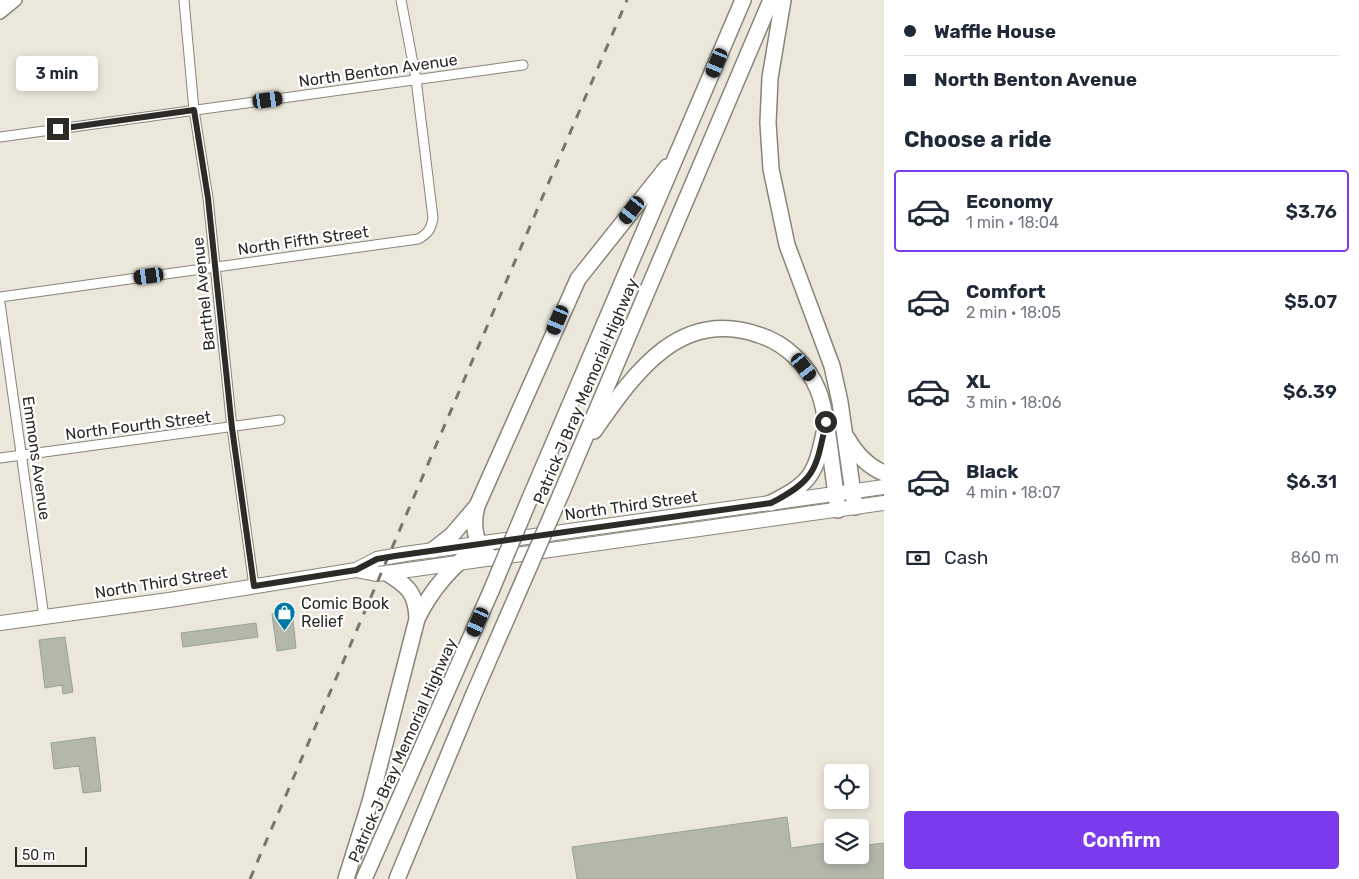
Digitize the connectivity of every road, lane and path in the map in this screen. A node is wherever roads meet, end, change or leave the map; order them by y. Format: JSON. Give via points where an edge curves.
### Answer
{"nodes":[{"id":1,"x":16,"y":0,"type":"edge"},
{"id":2,"x":184,"y":0,"type":"edge"},
{"id":3,"x":401,"y":0,"type":"edge"},
{"id":4,"x":744,"y":0,"type":"edge"},
{"id":5,"x":771,"y":0,"type":"edge"},
{"id":6,"x":783,"y":0,"type":"edge"},
{"id":7,"x":0,"y":13,"type":"edge"},
{"id":8,"x":523,"y":66,"type":"dead end"},
{"id":9,"x":416,"y":79,"type":"junction"},
{"id":10,"x":194,"y":110,"type":"junction"},
{"id":11,"x":0,"y":137,"type":"edge"},
{"id":12,"x":679,"y":152,"type":"junction"},
{"id":13,"x":215,"y":267,"type":"junction"},
{"id":14,"x":0,"y":297,"type":"edge"},
{"id":15,"x":0,"y":303,"type":"edge"},
{"id":16,"x":280,"y":420,"type":"dead end"},
{"id":17,"x":826,"y":422,"type":"junction"},
{"id":18,"x":232,"y":428,"type":"junction"},
{"id":19,"x":845,"y":434,"type":"junction"},
{"id":20,"x":577,"y":454,"type":"junction"},
{"id":21,"x":23,"y":455,"type":"junction"},
{"id":22,"x":0,"y":458,"type":"edge"},
{"id":23,"x":884,"y":473,"type":"edge"},
{"id":24,"x":884,"y":487,"type":"edge"},
{"id":25,"x":852,"y":492,"type":"junction"},
{"id":26,"x":836,"y":494,"type":"junction"},
{"id":27,"x":771,"y":503,"type":"junction"},
{"id":28,"x":884,"y":503,"type":"edge"},
{"id":29,"x":476,"y":506,"type":"junction"},
{"id":30,"x":855,"y":507,"type":"junction"},
{"id":31,"x":838,"y":510,"type":"junction"},
{"id":32,"x":479,"y":544,"type":"junction"},
{"id":33,"x":433,"y":550,"type":"junction"},
{"id":34,"x":492,"y":558,"type":"junction"},
{"id":35,"x":458,"y":562,"type":"junction"},
{"id":36,"x":356,"y":570,"type":"junction"},
{"id":37,"x":387,"y":573,"type":"junction"},
{"id":38,"x":254,"y":586,"type":"junction"},
{"id":39,"x":44,"y":617,"type":"junction"},
{"id":40,"x":417,"y":619,"type":"junction"},
{"id":41,"x":0,"y":623,"type":"edge"},
{"id":42,"x":346,"y":879,"type":"edge"},
{"id":43,"x":364,"y":879,"type":"edge"},
{"id":44,"x":397,"y":879,"type":"edge"}],
"edges":[{"from":1,"to":7,"type":"main road"},
{"from":2,"to":10,"type":"street","name":"Barthel Avenue"},
{"from":3,"to":9,"type":"street"},
{"from":4,"to":12,"type":"highway","name":"Patrick J Bray Memorial Highway"},
{"from":5,"to":20,"type":"highway","name":"Patrick J Bray Memorial Highway"},
{"from":6,"to":19,"type":"highway","via":[[770,78],[771,169],[788,246],[832,366]]},
{"from":8,"to":9,"type":"street","name":"North Benton Avenue"},
{"from":9,"to":10,"type":"street","name":"North Benton Avenue"},
{"from":9,"to":13,"type":"street","name":"North Fifth Street","via":[[433,218],[429,232],[418,239]]},
{"from":10,"to":11,"type":"street","name":"North Benton Avenue"},
{"from":10,"to":13,"type":"street","name":"Barthel Avenue"},
{"from":12,"to":29,"type":"highway","via":[[578,279]]},
{"from":12,"to":43,"type":"highway","name":"Patrick J Bray Memorial Highway","bridge":true},
{"from":13,"to":14,"type":"street","name":"North Fifth Street"},
{"from":13,"to":18,"type":"street","name":"Barthel Avenue"},
{"from":15,"to":21,"type":"street","name":"Emmons Avenue"},
{"from":16,"to":18,"type":"street","name":"North Fourth Street"},
{"from":17,"to":20,"type":"highway","via":[[818,390],[810,375],[783,346],[751,332],[700,331],[683,337],[655,355],[629,381]]},
{"from":17,"to":26,"type":"highway"},
{"from":17,"to":27,"type":"highway","via":[[814,472],[800,486]]},
{"from":18,"to":21,"type":"street","name":"North Fourth Street"},
{"from":18,"to":38,"type":"street","name":"Barthel Avenue"},
{"from":19,"to":23,"type":"highway","via":[[869,466]]},
{"from":19,"to":25,"type":"highway"},
{"from":20,"to":44,"type":"highway","name":"Patrick J Bray Memorial Highway","bridge":true},
{"from":21,"to":22,"type":"street","name":"North Fourth Street"},
{"from":21,"to":39,"type":"street","name":"Emmons Avenue"},
{"from":24,"to":25,"type":"main road","name":"North Third Street"},
{"from":25,"to":26,"type":"main road","name":"North Third Street"},
{"from":25,"to":30,"type":"highway"},
{"from":26,"to":27,"type":"main road","name":"North Third Street"},
{"from":26,"to":31,"type":"highway"},
{"from":27,"to":32,"type":"main road","name":"North Third Street"},
{"from":28,"to":30,"type":"main road","name":"North Third Street"},
{"from":29,"to":32,"type":"highway","via":[[474,523]]},
{"from":29,"to":33,"type":"highway","via":[[452,535]]},
{"from":30,"to":31,"type":"main road","name":"North Third Street"},
{"from":31,"to":34,"type":"main road","name":"North Third Street"},
{"from":32,"to":33,"type":"main road","name":"North Third Street"},
{"from":32,"to":34,"type":"highway"},
{"from":32,"to":35,"type":"highway"},
{"from":33,"to":36,"type":"main road","name":"North Third Street","via":[[377,559]]},
{"from":34,"to":35,"type":"main road","name":"North Third Street"},
{"from":35,"to":37,"type":"main road","name":"North Third Street"},
{"from":35,"to":40,"type":"highway","via":[[434,588]]},
{"from":36,"to":37,"type":"main road","name":"North Third Street"},
{"from":36,"to":38,"type":"main road","name":"North Third Street"},
{"from":37,"to":40,"type":"highway","via":[[412,593]]},
{"from":38,"to":39,"type":"main road","name":"North Third Street"},
{"from":39,"to":41,"type":"main road","name":"North Third Street"},
{"from":40,"to":42,"type":"highway","via":[[370,802]]}]}
